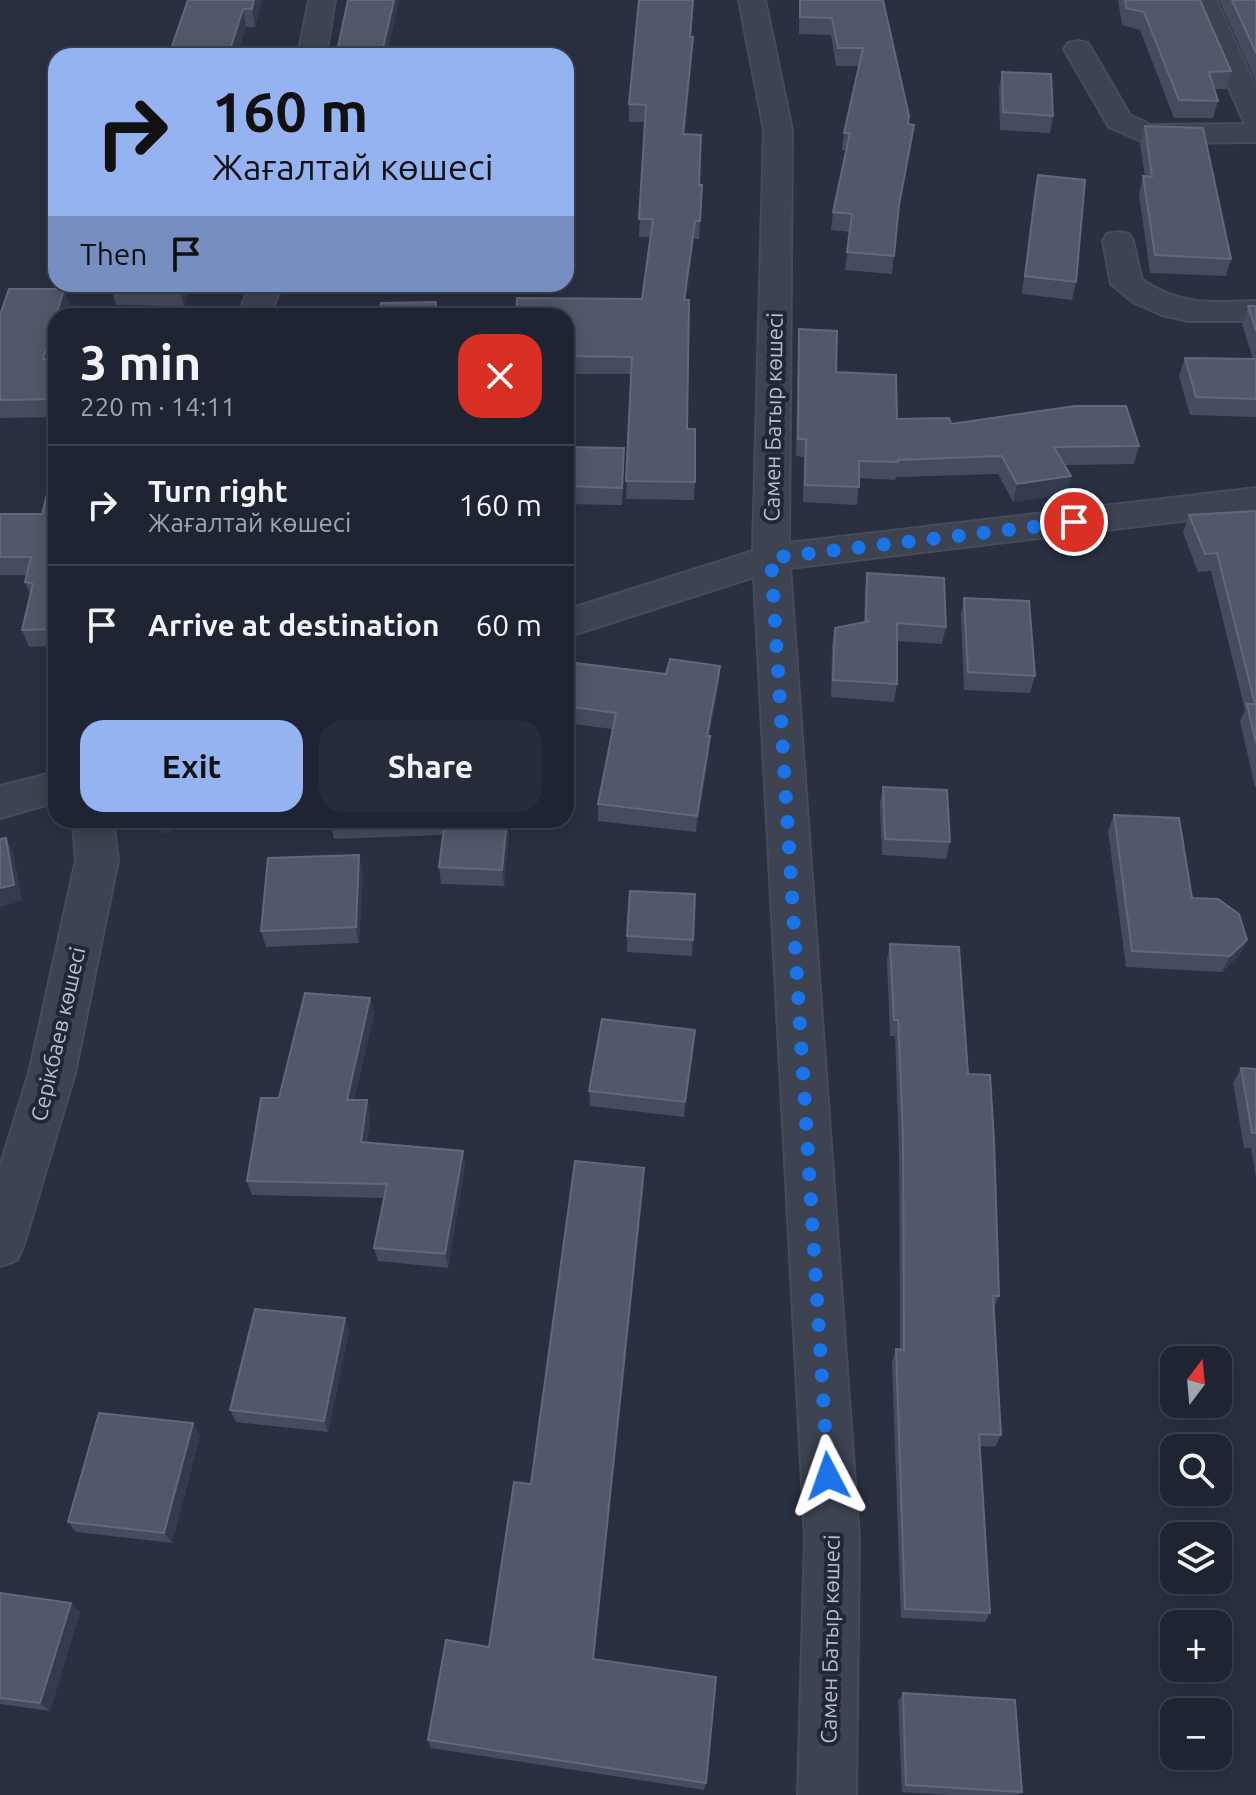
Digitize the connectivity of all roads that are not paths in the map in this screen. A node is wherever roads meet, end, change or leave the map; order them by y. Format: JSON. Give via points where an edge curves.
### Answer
{"nodes":[{"id":1,"x":322,"y":0,"type":"edge"},
{"id":2,"x":752,"y":0,"type":"edge"},
{"id":3,"x":1203,"y":0,"type":"edge"},
{"id":4,"x":313,"y":48,"type":"edge"},
{"id":5,"x":1078,"y":49,"type":"dead end"},
{"id":6,"x":1256,"y":120,"type":"edge"},
{"id":7,"x":1256,"y":133,"type":"edge"},
{"id":8,"x":1118,"y":241,"type":"dead end"},
{"id":9,"x":1256,"y":311,"type":"edge"},
{"id":10,"x":1256,"y":500,"type":"edge"},
{"id":11,"x":771,"y":558,"type":"junction"},
{"id":12,"x":574,"y":621,"type":"edge"},
{"id":13,"x":48,"y":789,"type":"edge"},
{"id":14,"x":0,"y":802,"type":"edge"},
{"id":15,"x":94,"y":828,"type":"edge"},
{"id":16,"x":0,"y":1244,"type":"edge"},
{"id":17,"x":827,"y":1795,"type":"edge"}],
"edges":[{"from":1,"to":4,"type":"street"},
{"from":2,"to":11,"type":"street","name":"Самен Батыр көшесі","via":[[778,130]]},
{"from":3,"to":6,"type":"street"},
{"from":5,"to":7,"type":"street","via":[[1119,121],[1146,134]]},
{"from":8,"to":9,"type":"street","via":[[1127,284],[1168,309]]},
{"from":10,"to":11,"type":"street"},
{"from":11,"to":12,"type":"street"},
{"from":11,"to":17,"type":"street","name":"Самен Батыр көшесі","via":[[832,1539]]},
{"from":13,"to":14,"type":"street"},
{"from":15,"to":16,"type":"street","name":"Серікбаев көшесі","via":[[97,860],[52,1073]]}]}
